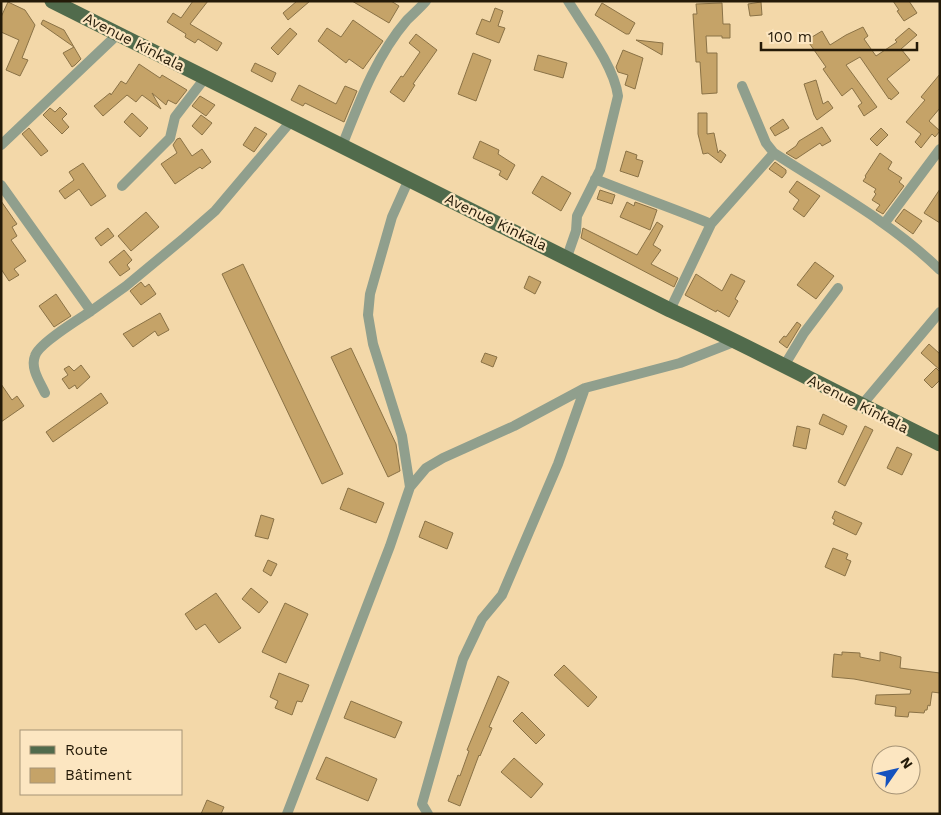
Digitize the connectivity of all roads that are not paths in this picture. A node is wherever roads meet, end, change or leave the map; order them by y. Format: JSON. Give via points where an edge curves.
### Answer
{"nodes":[{"id":1,"x":52,"y":1,"type":"edge"},
{"id":2,"x":426,"y":1,"type":"edge"},
{"id":3,"x":568,"y":1,"type":"edge"},
{"id":4,"x":118,"y":34,"type":"junction"},
{"id":5,"x":205,"y":78,"type":"junction"},
{"id":6,"x":742,"y":86,"type":"dead end"},
{"id":7,"x":292,"y":120,"type":"junction"},
{"id":8,"x":1,"y":145,"type":"edge"},
{"id":9,"x":342,"y":146,"type":"junction"},
{"id":10,"x":940,"y":149,"type":"edge"},
{"id":11,"x":774,"y":153,"type":"junction"},
{"id":12,"x":409,"y":179,"type":"junction"},
{"id":13,"x":596,"y":179,"type":"junction"},
{"id":14,"x":1,"y":185,"type":"edge"},
{"id":15,"x":122,"y":186,"type":"dead end"},
{"id":16,"x":711,"y":224,"type":"junction"},
{"id":17,"x":884,"y":224,"type":"junction"},
{"id":18,"x":566,"y":257,"type":"junction"},
{"id":19,"x":940,"y":270,"type":"edge"},
{"id":20,"x":838,"y":288,"type":"dead end"},
{"id":21,"x":670,"y":310,"type":"junction"},
{"id":22,"x":90,"y":311,"type":"junction"},
{"id":23,"x":940,"y":312,"type":"edge"},
{"id":24,"x":736,"y":341,"type":"junction"},
{"id":25,"x":784,"y":366,"type":"junction"},
{"id":26,"x":584,"y":388,"type":"junction"},
{"id":27,"x":45,"y":393,"type":"dead end"},
{"id":28,"x":861,"y":406,"type":"junction"},
{"id":29,"x":940,"y":444,"type":"edge"},
{"id":30,"x":410,"y":487,"type":"junction"},
{"id":31,"x":421,"y":809,"type":"edge"},
{"id":32,"x":287,"y":814,"type":"edge"},
{"id":33,"x":428,"y":814,"type":"edge"}],
"edges":[{"from":1,"to":4,"type":"main road","name":"Avenue Kinkala"},
{"from":2,"to":9,"type":"street","via":[[407,20],[382,58]]},
{"from":3,"to":13,"type":"street","via":[[617,85],[618,96]]},
{"from":4,"to":5,"type":"main road","name":"Avenue Kinkala"},
{"from":4,"to":8,"type":"street"},
{"from":5,"to":7,"type":"main road","name":"Avenue Kinkala"},
{"from":5,"to":15,"type":"street","via":[[175,118],[170,138]]},
{"from":6,"to":11,"type":"street","via":[[766,143]]},
{"from":7,"to":9,"type":"main road","name":"Avenue Kinkala"},
{"from":7,"to":22,"type":"street","via":[[215,211],[126,286]]},
{"from":9,"to":12,"type":"main road","name":"Avenue Kinkala"},
{"from":10,"to":17,"type":"street"},
{"from":11,"to":16,"type":"street"},
{"from":11,"to":17,"type":"street","via":[[853,201]]},
{"from":12,"to":18,"type":"main road","name":"Avenue Kinkala"},
{"from":12,"to":30,"type":"street","via":[[392,217],[370,294],[368,315],[373,344],[402,436]]},
{"from":13,"to":16,"type":"street"},
{"from":13,"to":18,"type":"street","via":[[577,216],[576,231]]},
{"from":14,"to":22,"type":"street"},
{"from":16,"to":21,"type":"street"},
{"from":17,"to":19,"type":"street"},
{"from":18,"to":21,"type":"main road","name":"Avenue Kinkala"},
{"from":20,"to":25,"type":"street","via":[[804,332]]},
{"from":21,"to":24,"type":"main road","name":"Avenue Kinkala"},
{"from":22,"to":27,"type":"street","via":[[42,345],[35,354],[36,374]]},
{"from":23,"to":28,"type":"street"},
{"from":24,"to":25,"type":"main road","name":"Avenue Kinkala"},
{"from":24,"to":26,"type":"street","via":[[680,363]]},
{"from":25,"to":28,"type":"main road","name":"Avenue Kinkala"},
{"from":26,"to":30,"type":"street","via":[[514,426],[443,458],[426,468]]},
{"from":26,"to":31,"type":"street","via":[[558,464],[502,595],[482,619],[463,659]]},
{"from":28,"to":29,"type":"main road","name":"Avenue Kinkala"},
{"from":30,"to":32,"type":"street"},
{"from":31,"to":33,"type":"street"}]}
